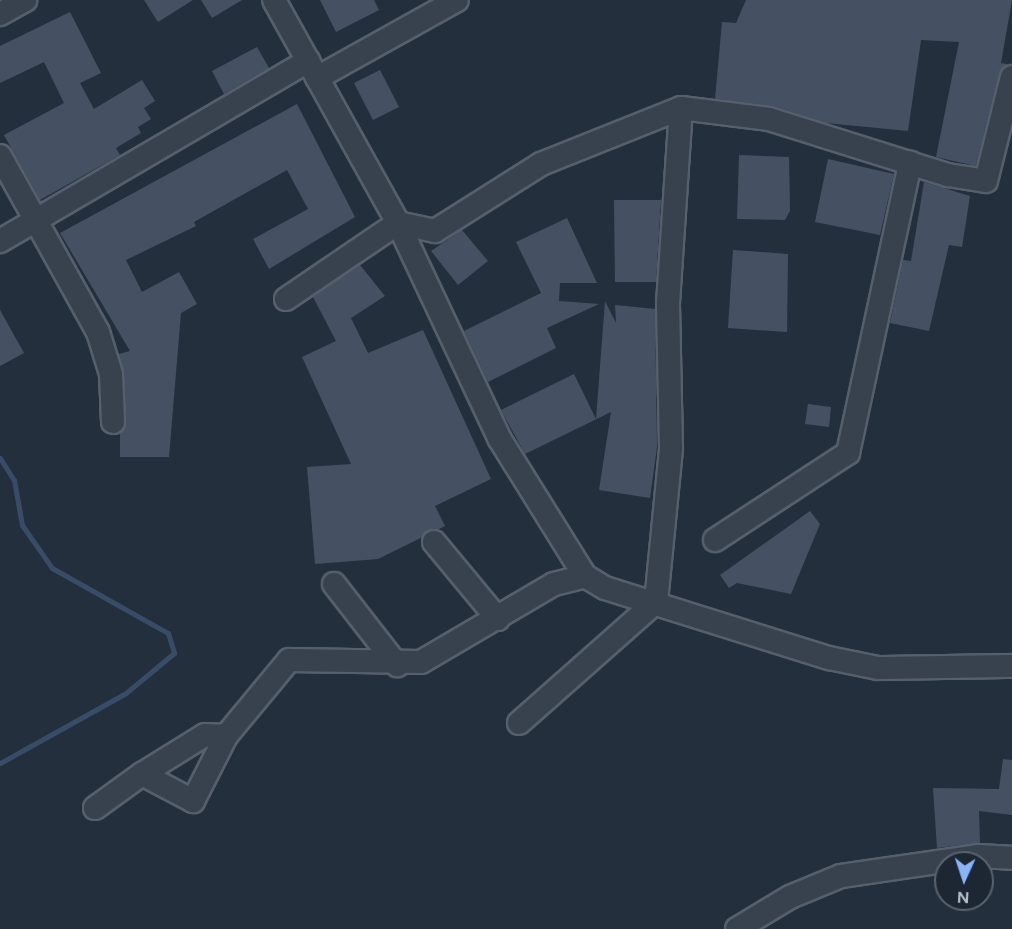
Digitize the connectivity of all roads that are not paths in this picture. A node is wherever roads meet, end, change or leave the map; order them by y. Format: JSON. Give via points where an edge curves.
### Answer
{"nodes":[{"id":1,"x":25,"y":0,"type":"edge"},
{"id":2,"x":274,"y":0,"type":"edge"},
{"id":3,"x":457,"y":0,"type":"edge"},
{"id":4,"x":0,"y":14,"type":"edge"},
{"id":5,"x":312,"y":69,"type":"junction"},
{"id":6,"x":1012,"y":77,"type":"edge"},
{"id":7,"x":681,"y":108,"type":"junction"},
{"id":8,"x":0,"y":156,"type":"edge"},
{"id":9,"x":910,"y":163,"type":"junction"},
{"id":10,"x":34,"y":222,"type":"junction"},
{"id":11,"x":398,"y":223,"type":"junction"},
{"id":12,"x":0,"y":241,"type":"edge"},
{"id":13,"x":286,"y":299,"type":"dead end"},
{"id":14,"x":113,"y":422,"type":"dead end"},
{"id":15,"x":715,"y":540,"type":"dead end"},
{"id":16,"x":434,"y":542,"type":"dead end"},
{"id":17,"x":585,"y":576,"type":"junction"},
{"id":18,"x":334,"y":584,"type":"dead end"},
{"id":19,"x":656,"y":602,"type":"junction"},
{"id":20,"x":498,"y":618,"type":"junction"},
{"id":21,"x":397,"y":665,"type":"junction"},
{"id":22,"x":1012,"y":666,"type":"edge"},
{"id":23,"x":519,"y":723,"type":"dead end"},
{"id":24,"x":226,"y":736,"type":"junction"},
{"id":25,"x":142,"y":774,"type":"junction"},
{"id":26,"x":95,"y":808,"type":"dead end"},
{"id":27,"x":1012,"y":858,"type":"edge"},
{"id":28,"x":737,"y":929,"type":"edge"}],
"edges":[{"from":1,"to":4,"type":"street"},
{"from":2,"to":5,"type":"street"},
{"from":3,"to":5,"type":"street"},
{"from":5,"to":10,"type":"street"},
{"from":5,"to":11,"type":"street"},
{"from":6,"to":9,"type":"street","via":[[987,181]]},
{"from":7,"to":9,"type":"street","via":[[769,120]]},
{"from":7,"to":11,"type":"street","via":[[541,164],[435,231]]},
{"from":7,"to":19,"type":"street","via":[[668,303],[671,448]]},
{"from":8,"to":10,"type":"street"},
{"from":9,"to":15,"type":"street","via":[[848,453]]},
{"from":10,"to":12,"type":"street"},
{"from":10,"to":14,"type":"street","via":[[98,332],[111,374]]},
{"from":11,"to":13,"type":"street"},
{"from":11,"to":17,"type":"street","via":[[499,438]]},
{"from":16,"to":20,"type":"street"},
{"from":17,"to":19,"type":"street","via":[[604,588]]},
{"from":17,"to":20,"type":"street","via":[[554,584]]},
{"from":18,"to":21,"type":"street"},
{"from":19,"to":22,"type":"street","via":[[829,658],[878,668]]},
{"from":19,"to":23,"type":"street"},
{"from":20,"to":21,"type":"street","via":[[447,651]]},
{"from":21,"to":24,"type":"street","via":[[289,660]]},
{"from":24,"to":25,"type":"street","via":[[205,735]]},
{"from":24,"to":25,"type":"street","via":[[193,801]]},
{"from":25,"to":26,"type":"street"},
{"from":27,"to":28,"type":"street","via":[[978,856],[841,876],[790,897]]}]}
